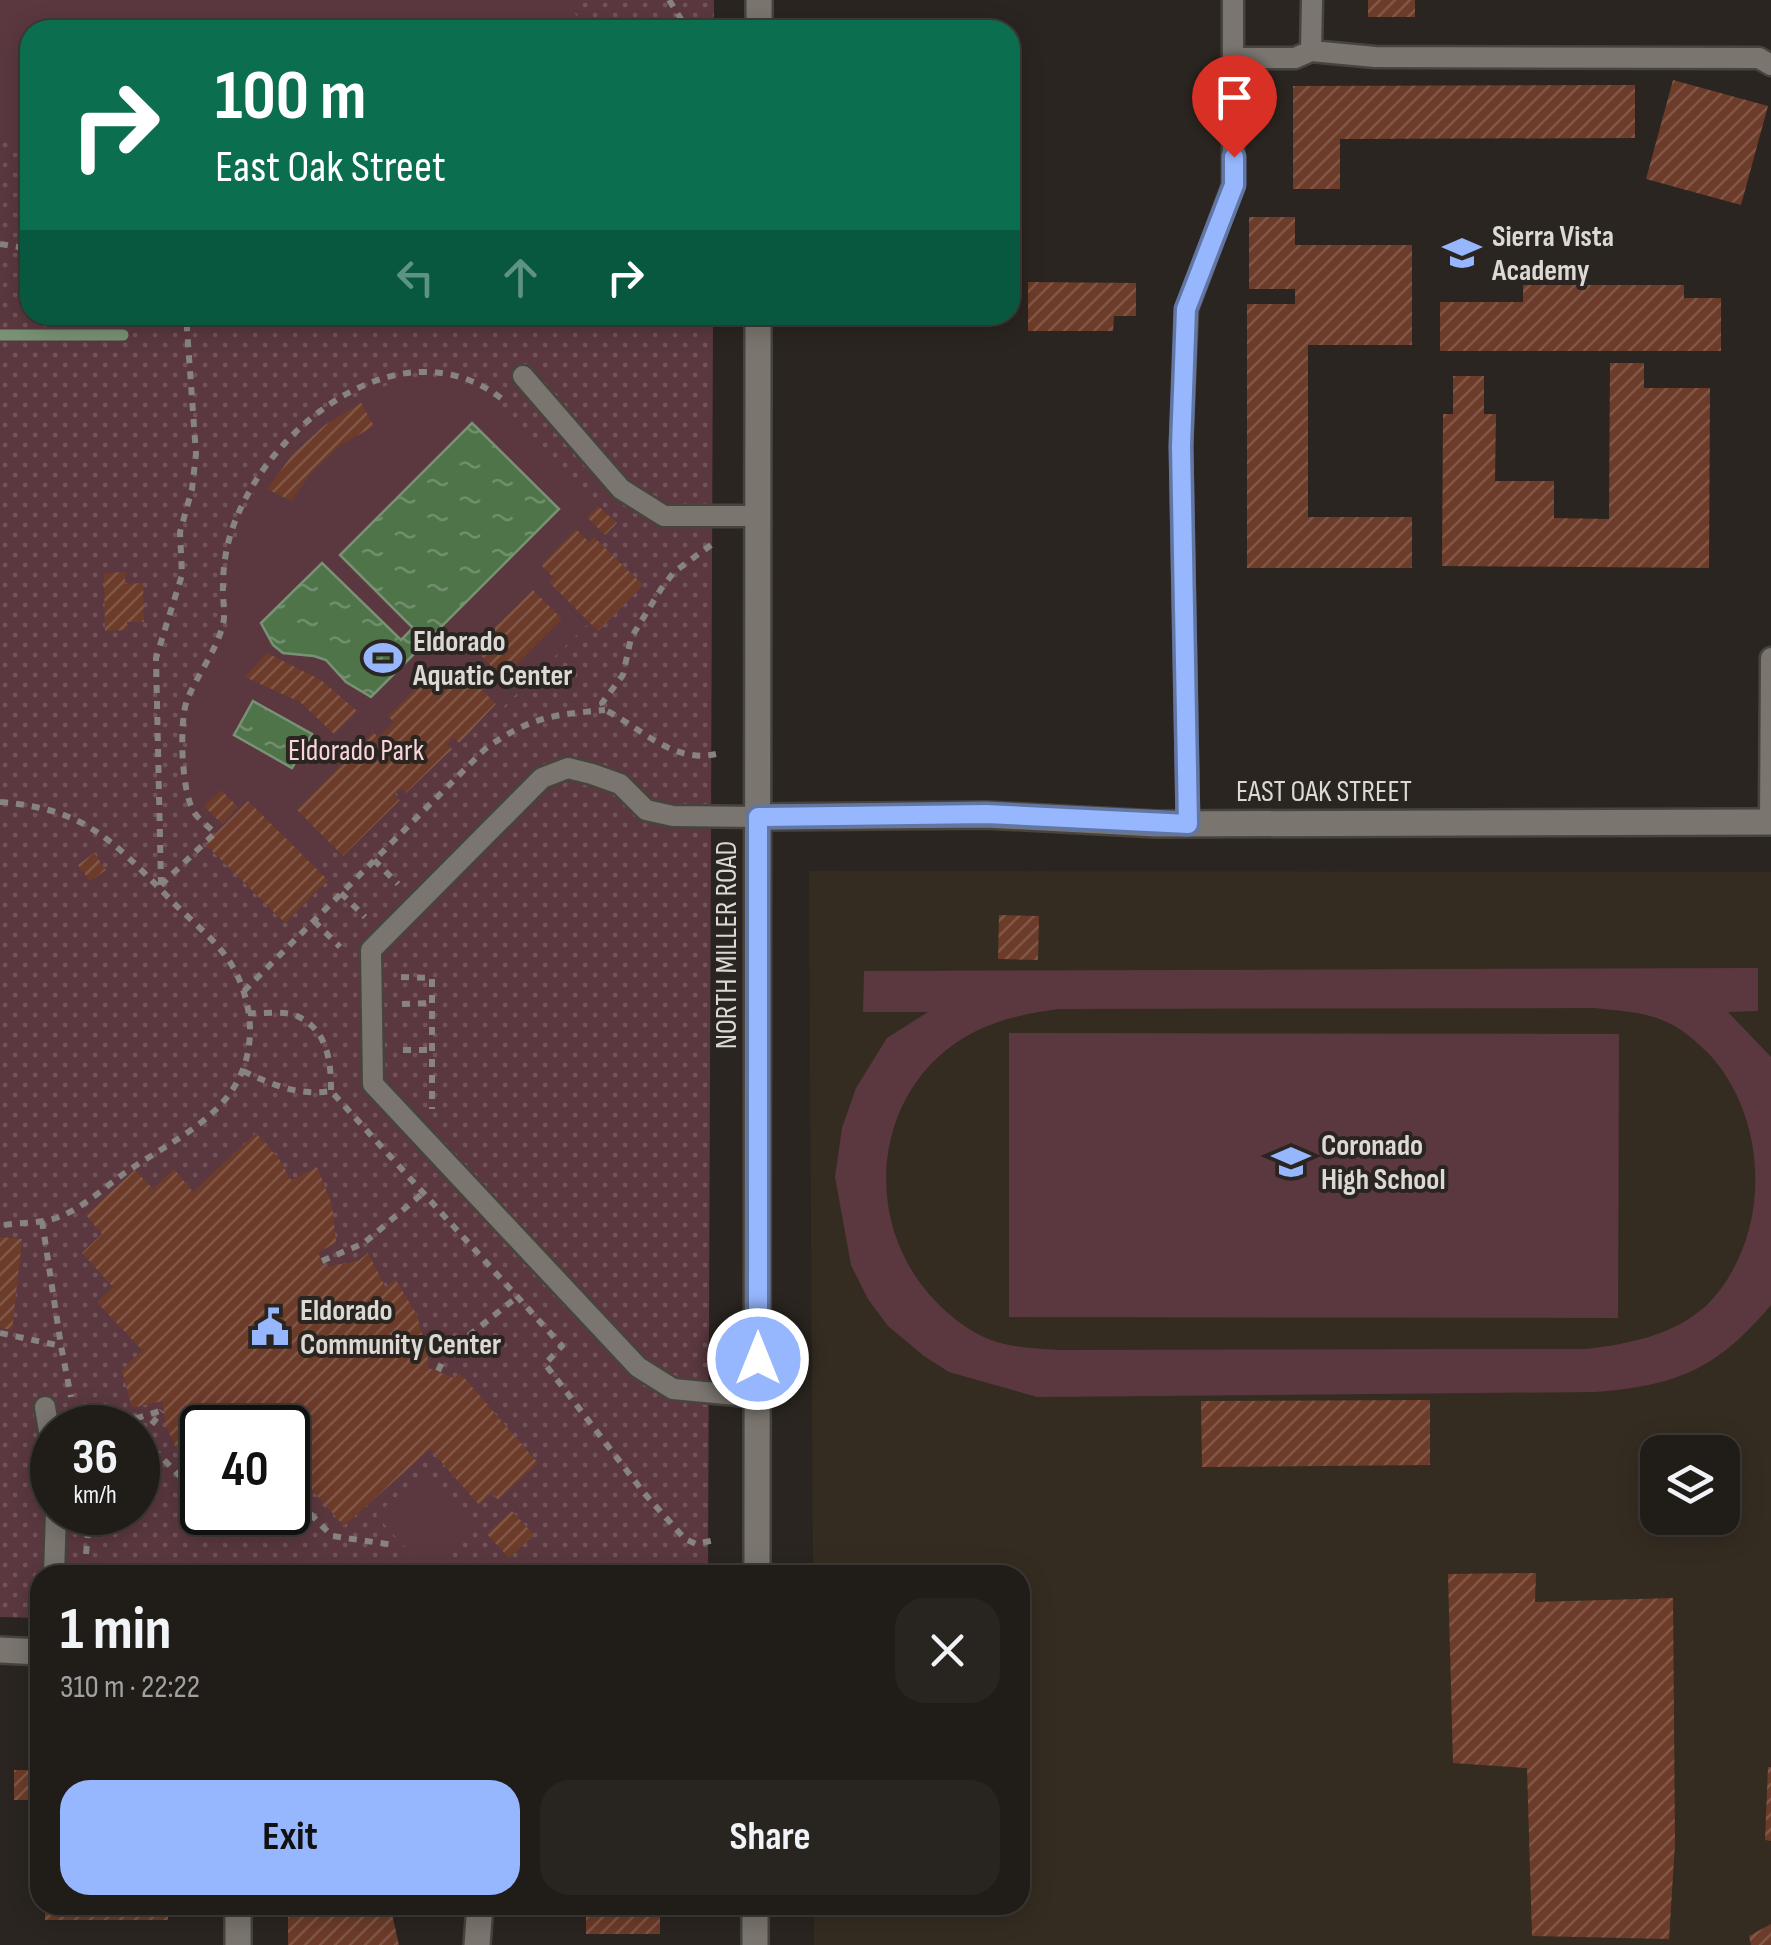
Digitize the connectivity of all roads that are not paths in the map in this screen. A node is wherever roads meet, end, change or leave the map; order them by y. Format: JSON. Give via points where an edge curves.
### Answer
{"nodes":[{"id":1,"x":1233,"y":0,"type":"edge"},
{"id":2,"x":1312,"y":0,"type":"edge"},
{"id":3,"x":1311,"y":51,"type":"junction"},
{"id":4,"x":1234,"y":58,"type":"junction"},
{"id":5,"x":1771,"y":65,"type":"edge"},
{"id":6,"x":758,"y":325,"type":"edge"},
{"id":7,"x":523,"y":376,"type":"dead end"},
{"id":8,"x":758,"y":516,"type":"junction"},
{"id":9,"x":1771,"y":658,"type":"edge"},
{"id":10,"x":758,"y":817,"type":"junction"},
{"id":11,"x":1770,"y":822,"type":"edge"},
{"id":12,"x":1188,"y":824,"type":"junction"},
{"id":13,"x":758,"y":1397,"type":"junction"},
{"id":14,"x":55,"y":1535,"type":"edge"},
{"id":15,"x":54,"y":1565,"type":"edge"},
{"id":16,"x":757,"y":1565,"type":"edge"},
{"id":17,"x":0,"y":1650,"type":"edge"},
{"id":18,"x":30,"y":1652,"type":"edge"},
{"id":19,"x":238,"y":1915,"type":"edge"},
{"id":20,"x":480,"y":1915,"type":"edge"},
{"id":21,"x":755,"y":1915,"type":"edge"},
{"id":22,"x":238,"y":1945,"type":"edge"},
{"id":23,"x":478,"y":1945,"type":"edge"},
{"id":24,"x":755,"y":1945,"type":"edge"}],
"edges":[{"from":1,"to":4,"type":"lane"},
{"from":2,"to":3,"type":"lane"},
{"from":3,"to":4,"type":"lane","via":[[1295,58]]},
{"from":3,"to":5,"type":"lane","via":[[1759,58]]},
{"from":4,"to":12,"type":"lane","via":[[1234,185],[1186,309],[1181,446]]},
{"from":6,"to":8,"type":"street","name":"NORTH MILLER ROAD"},
{"from":7,"to":8,"type":"lane","via":[[621,489],[664,516]]},
{"from":8,"to":10,"type":"street","name":"NORTH MILLER ROAD"},
{"from":9,"to":11,"type":"lane"},
{"from":10,"to":12,"type":"street","name":"EAST OAK STREET","via":[[986,814]]},
{"from":10,"to":13,"type":"street","name":"NORTH MILLER ROAD"},
{"from":10,"to":13,"type":"lane","via":[[646,810],[620,784],[568,768],[542,778],[371,950],[373,1084],[646,1372],[672,1389]]},
{"from":11,"to":12,"type":"street","name":"EAST OAK STREET"},
{"from":13,"to":16,"type":"street","name":"NORTH MILLER ROAD"},
{"from":14,"to":15,"type":"lane"},
{"from":17,"to":18,"type":"street"},
{"from":19,"to":22,"type":"street"},
{"from":20,"to":23,"type":"street"},
{"from":21,"to":24,"type":"street"}]}
